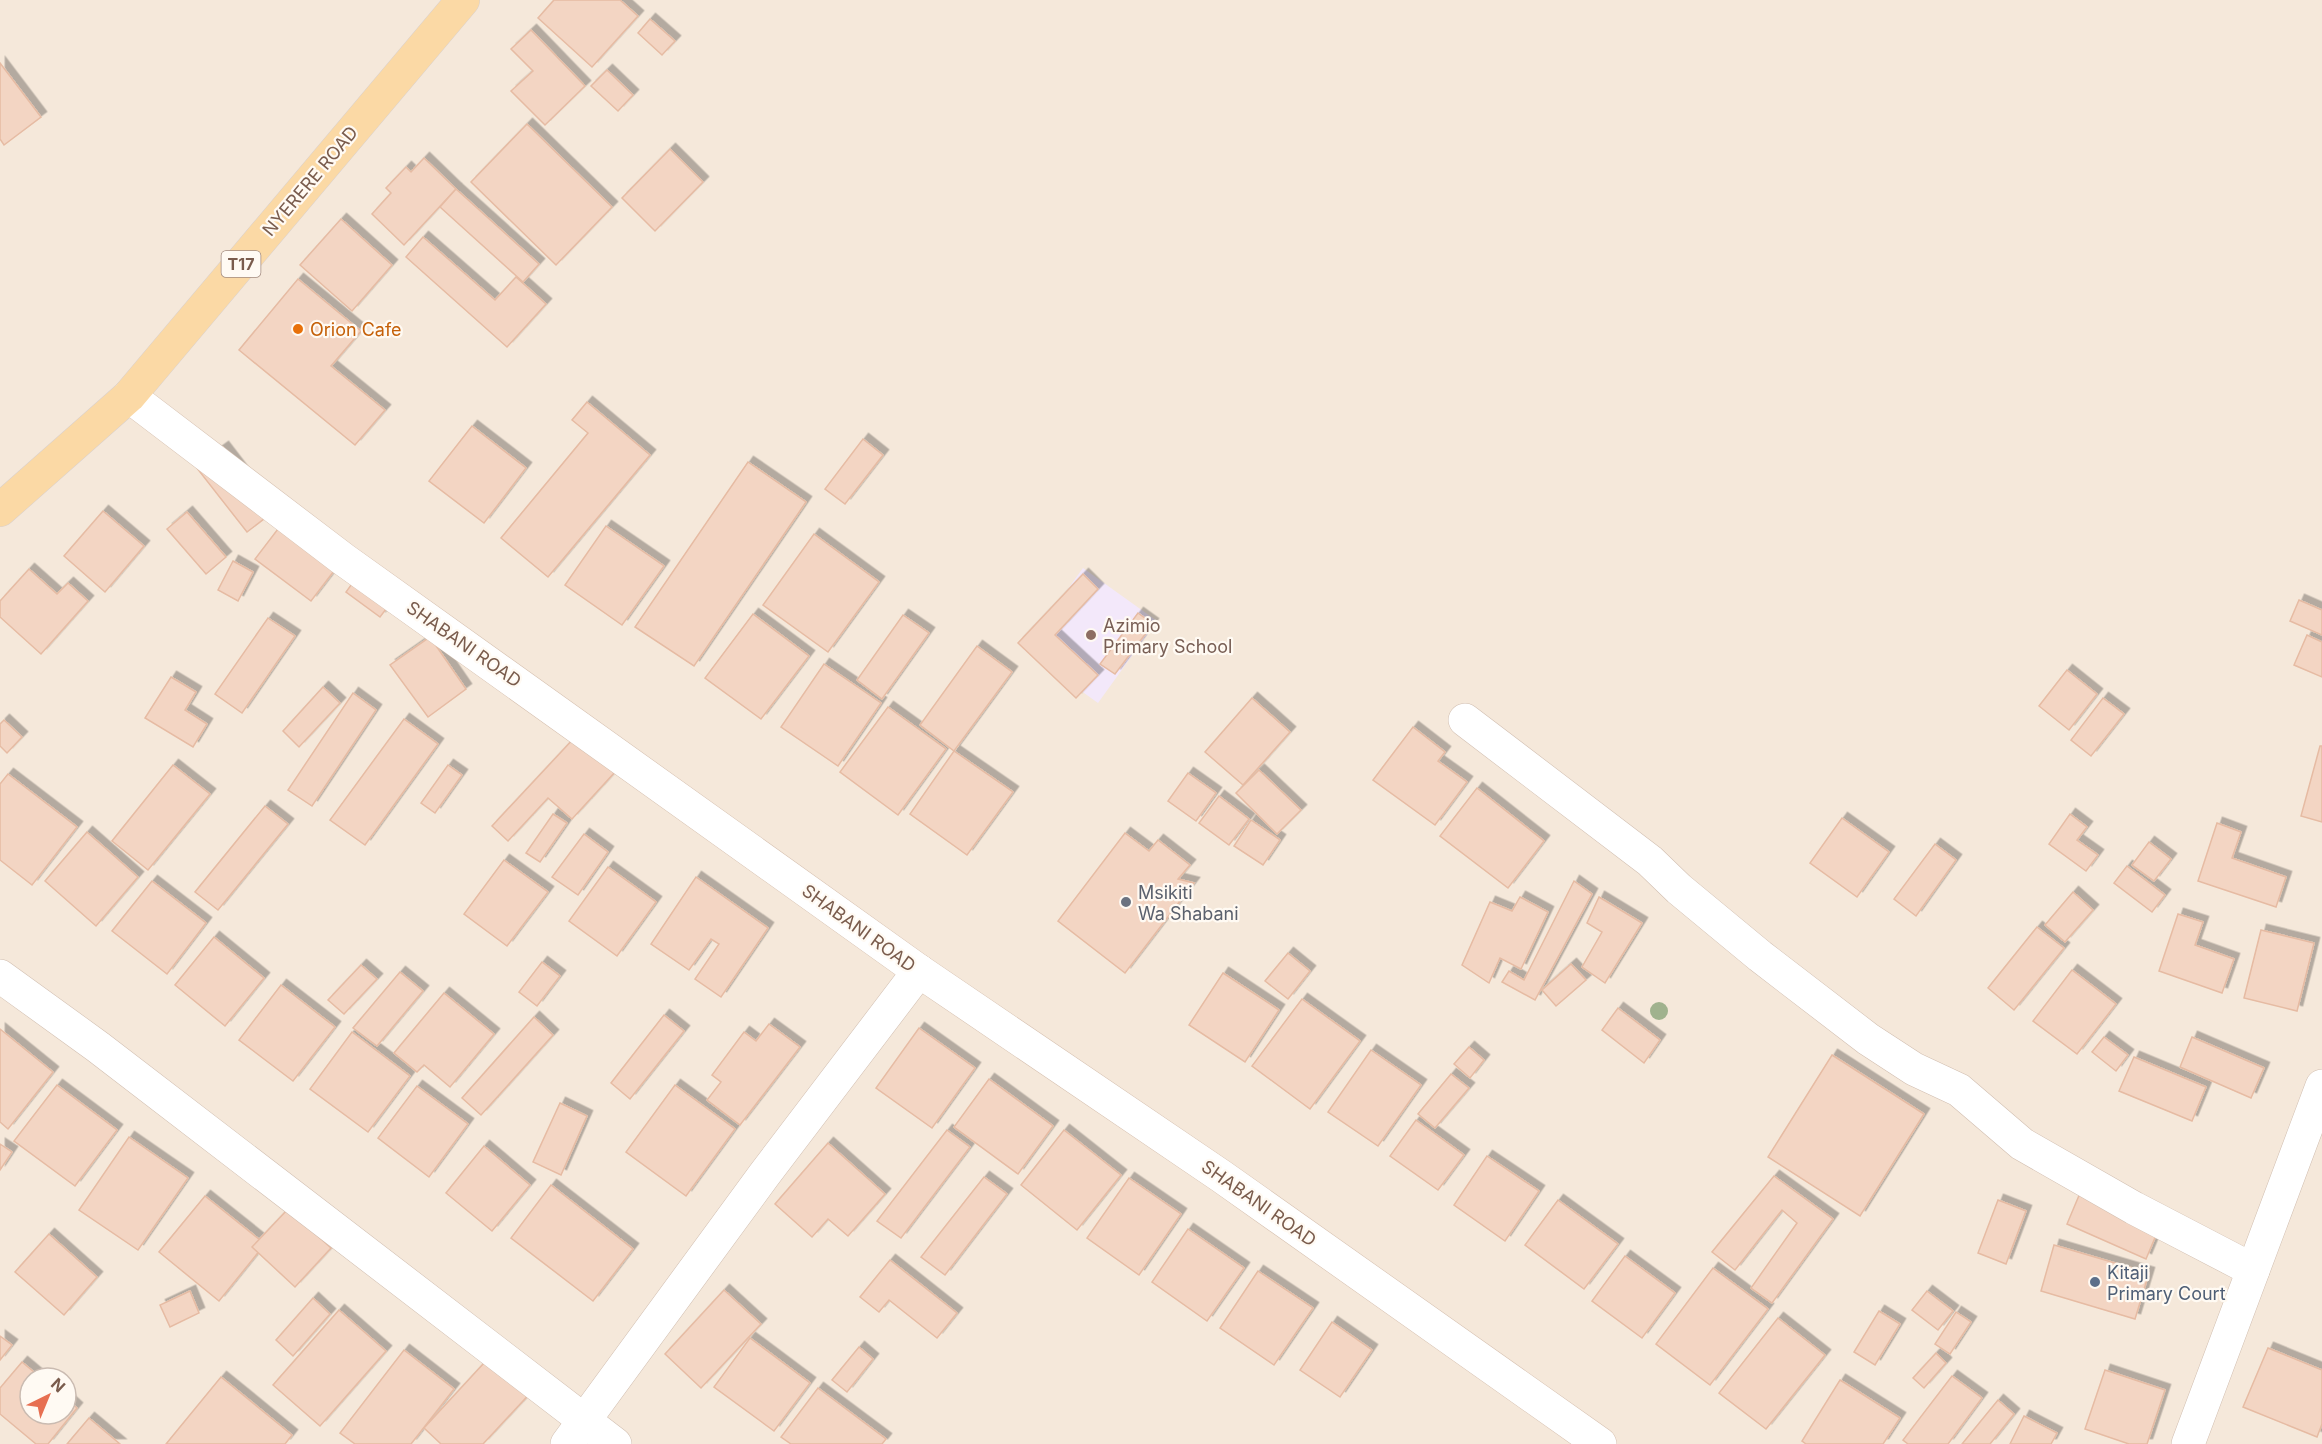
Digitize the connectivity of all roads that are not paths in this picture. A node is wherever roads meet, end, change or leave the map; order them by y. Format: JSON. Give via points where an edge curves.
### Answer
{"nodes":[{"id":1,"x":463,"y":0,"type":"edge"},
{"id":2,"x":129,"y":396,"type":"junction"},
{"id":3,"x":0,"y":510,"type":"edge"},
{"id":4,"x":1465,"y":720,"type":"dead end"},
{"id":5,"x":919,"y":971,"type":"junction"},
{"id":6,"x":0,"y":976,"type":"edge"},
{"id":7,"x":2322,"y":1086,"type":"edge"},
{"id":8,"x":2253,"y":1270,"type":"junction"},
{"id":9,"x":576,"y":1433,"type":"edge"},
{"id":10,"x":615,"y":1444,"type":"edge"},
{"id":11,"x":1600,"y":1444,"type":"edge"},
{"id":12,"x":2188,"y":1444,"type":"edge"}],
"edges":[{"from":1,"to":2,"type":"main road","name":"NYERERE ROAD","number":"T17"},
{"from":2,"to":3,"type":"main road","name":"NYERERE ROAD","number":"T17"},
{"from":2,"to":5,"type":"street","name":"SHABANI ROAD","via":[[343,559]]},
{"from":4,"to":8,"type":"street","via":[[1650,861],[1760,956],[1868,1039],[1914,1069],[1959,1090],[2022,1144]]},
{"from":5,"to":9,"type":"street"},
{"from":5,"to":11,"type":"street","name":"SHABANI ROAD","via":[[1221,1176]]},
{"from":6,"to":9,"type":"street","via":[[107,1054]]},
{"from":7,"to":8,"type":"street"},
{"from":8,"to":12,"type":"street"},
{"from":9,"to":10,"type":"street"}]}
